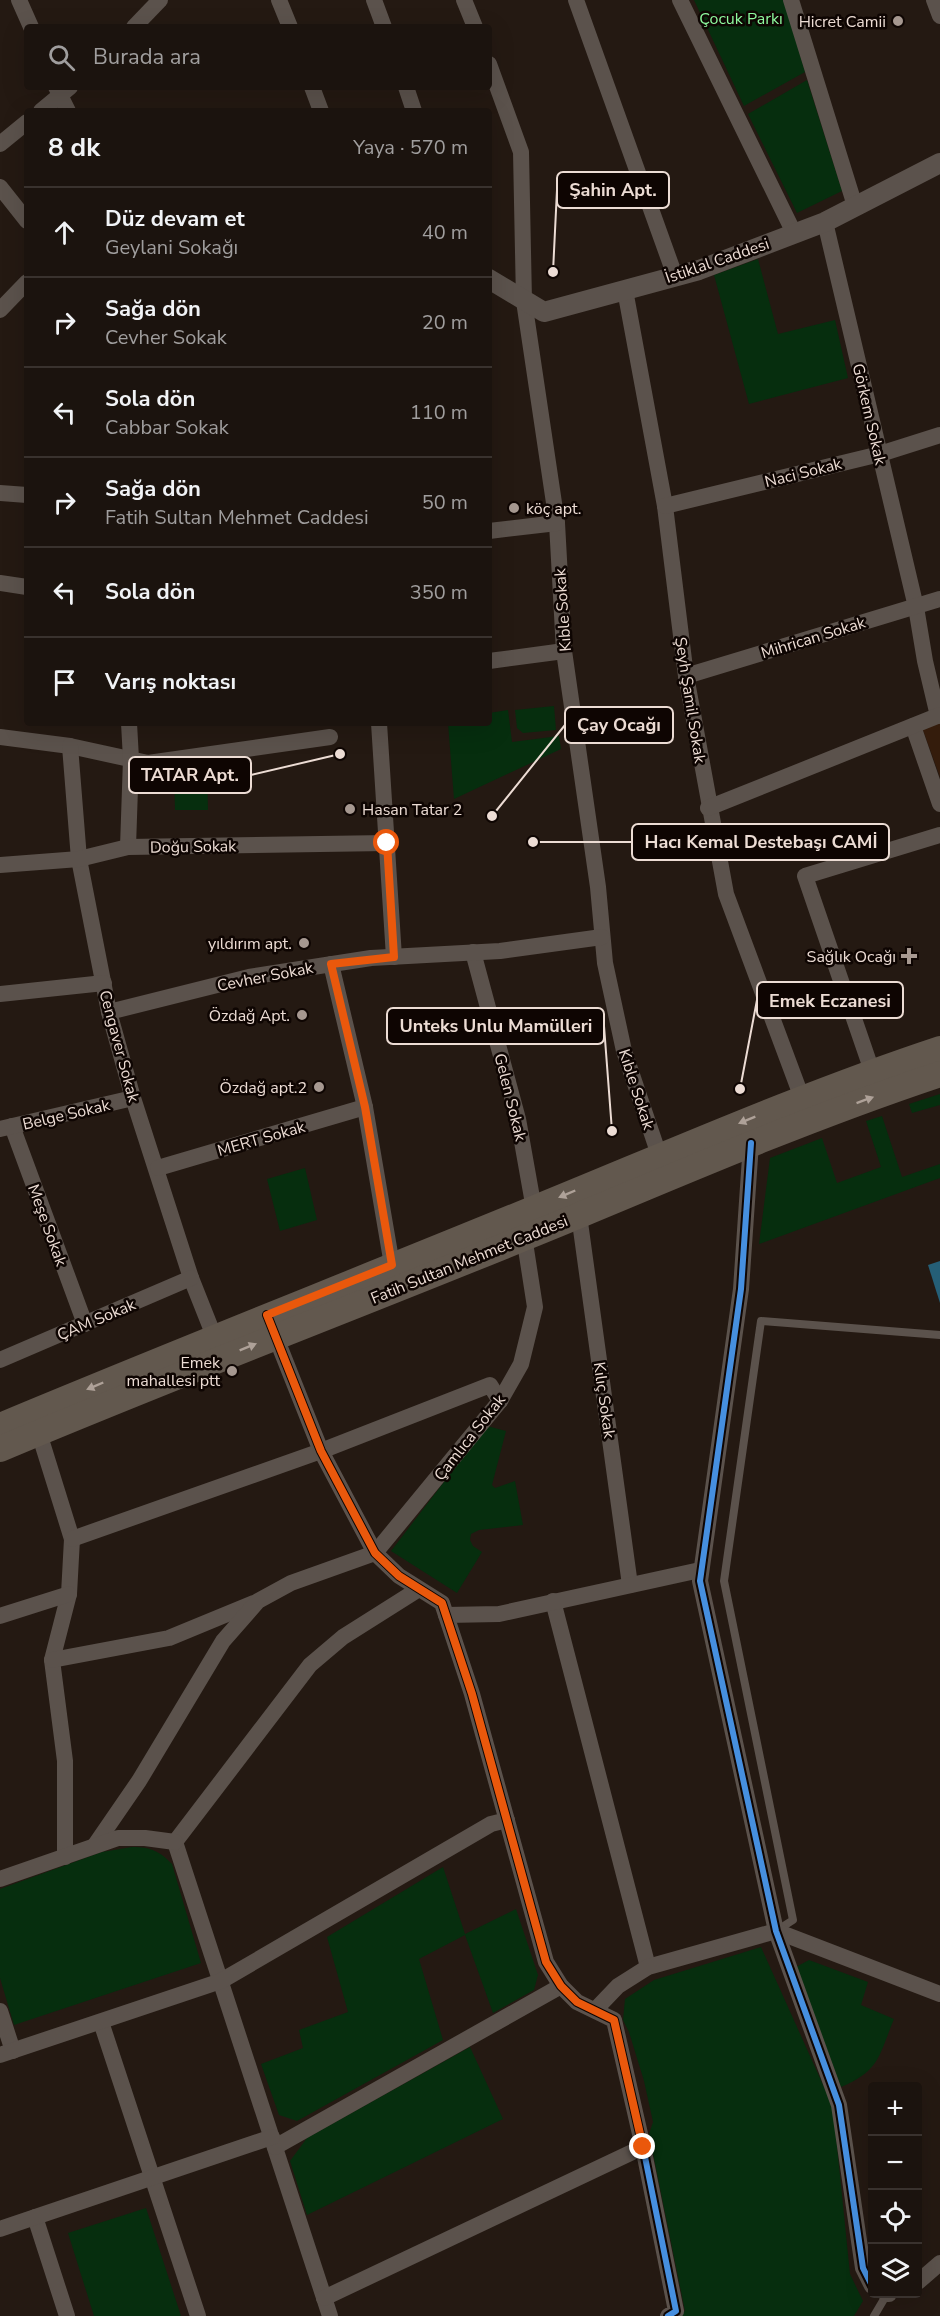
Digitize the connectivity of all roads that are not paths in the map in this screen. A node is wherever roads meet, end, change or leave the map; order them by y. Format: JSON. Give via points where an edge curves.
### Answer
{"nodes":[{"id":1,"x":19,"y":0,"type":"edge"},
{"id":2,"x":160,"y":0,"type":"edge"},
{"id":3,"x":279,"y":0,"type":"edge"},
{"id":4,"x":374,"y":0,"type":"edge"},
{"id":5,"x":464,"y":0,"type":"edge"},
{"id":6,"x":576,"y":0,"type":"edge"},
{"id":7,"x":680,"y":0,"type":"edge"},
{"id":8,"x":791,"y":0,"type":"edge"},
{"id":9,"x":934,"y":0,"type":"edge"},
{"id":10,"x":940,"y":16,"type":"edge"},
{"id":11,"x":30,"y":24,"type":"edge"},
{"id":12,"x":137,"y":24,"type":"edge"},
{"id":13,"x":289,"y":24,"type":"edge"},
{"id":14,"x":383,"y":24,"type":"edge"},
{"id":15,"x":474,"y":24,"type":"edge"},
{"id":16,"x":492,"y":72,"type":"edge"},
{"id":17,"x":62,"y":90,"type":"edge"},
{"id":18,"x":313,"y":90,"type":"edge"},
{"id":19,"x":407,"y":90,"type":"edge"},
{"id":20,"x":44,"y":108,"type":"edge"},
{"id":21,"x":67,"y":108,"type":"edge"},
{"id":22,"x":320,"y":108,"type":"edge"},
{"id":23,"x":413,"y":108,"type":"edge"},
{"id":24,"x":24,"y":124,"type":"edge"},
{"id":25,"x":0,"y":144,"type":"edge"},
{"id":26,"x":940,"y":163,"type":"edge"},
{"id":27,"x":0,"y":187,"type":"edge"},
{"id":28,"x":855,"y":206,"type":"junction"},
{"id":29,"x":24,"y":217,"type":"edge"},
{"id":30,"x":825,"y":222,"type":"junction"},
{"id":31,"x":794,"y":233,"type":"junction"},
{"id":32,"x":675,"y":276,"type":"junction"},
{"id":33,"x":492,"y":281,"type":"edge"},
{"id":34,"x":24,"y":285,"type":"edge"},
{"id":35,"x":625,"y":290,"type":"junction"},
{"id":36,"x":524,"y":301,"type":"junction"},
{"id":37,"x":0,"y":310,"type":"edge"},
{"id":38,"x":940,"y":435,"type":"edge"},
{"id":39,"x":880,"y":454,"type":"junction"},
{"id":40,"x":0,"y":493,"type":"edge"},
{"id":41,"x":24,"y":495,"type":"edge"},
{"id":42,"x":665,"y":506,"type":"junction"},
{"id":43,"x":557,"y":524,"type":"junction"},
{"id":44,"x":492,"y":531,"type":"edge"},
{"id":45,"x":0,"y":583,"type":"edge"},
{"id":46,"x":24,"y":587,"type":"edge"},
{"id":47,"x":940,"y":599,"type":"edge"},
{"id":48,"x":916,"y":607,"type":"junction"},
{"id":49,"x":564,"y":651,"type":"junction"},
{"id":50,"x":492,"y":661,"type":"edge"},
{"id":51,"x":686,"y":676,"type":"junction"},
{"id":52,"x":939,"y":715,"type":"edge"},
{"id":53,"x":129,"y":726,"type":"edge"},
{"id":54,"x":379,"y":726,"type":"edge"},
{"id":55,"x":913,"y":726,"type":"junction"},
{"id":56,"x":0,"y":737,"type":"edge"},
{"id":57,"x":330,"y":737,"type":"dead end"},
{"id":58,"x":70,"y":746,"type":"junction"},
{"id":59,"x":131,"y":759,"type":"junction"},
{"id":60,"x":940,"y":804,"type":"edge"},
{"id":61,"x":708,"y":808,"type":"junction"},
{"id":62,"x":940,"y":836,"type":"edge"},
{"id":63,"x":387,"y":843,"type":"junction"},
{"id":64,"x":128,"y":847,"type":"junction"},
{"id":65,"x":79,"y":858,"type":"junction"},
{"id":66,"x":0,"y":865,"type":"edge"},
{"id":67,"x":602,"y":938,"type":"junction"},
{"id":68,"x":473,"y":952,"type":"junction"},
{"id":69,"x":394,"y":957,"type":"junction"},
{"id":70,"x":331,"y":964,"type":"junction"},
{"id":71,"x":104,"y":983,"type":"junction"},
{"id":72,"x":0,"y":994,"type":"edge"},
{"id":73,"x":109,"y":1012,"type":"junction"},
{"id":74,"x":940,"y":1049,"type":"edge"},
{"id":75,"x":872,"y":1071,"type":"junction"},
{"id":76,"x":940,"y":1074,"type":"edge"},
{"id":77,"x":133,"y":1098,"type":"junction"},
{"id":78,"x":802,"y":1098,"type":"junction"},
{"id":79,"x":365,"y":1107,"type":"junction"},
{"id":80,"x":6,"y":1128,"type":"edge"},
{"id":81,"x":752,"y":1143,"type":"junction"},
{"id":82,"x":659,"y":1155,"type":"junction"},
{"id":83,"x":158,"y":1168,"type":"junction"},
{"id":84,"x":534,"y":1209,"type":"junction"},
{"id":85,"x":579,"y":1215,"type":"junction"},
{"id":86,"x":524,"y":1236,"type":"junction"},
{"id":87,"x":392,"y":1265,"type":"junction"},
{"id":88,"x":191,"y":1278,"type":"junction"},
{"id":89,"x":85,"y":1324,"type":"junction"},
{"id":90,"x":271,"y":1325,"type":"junction"},
{"id":91,"x":940,"y":1335,"type":"edge"},
{"id":92,"x":214,"y":1336,"type":"junction"},
{"id":93,"x":0,"y":1360,"type":"edge"},
{"id":94,"x":500,"y":1401,"type":"junction"},
{"id":95,"x":0,"y":1426,"type":"edge"},
{"id":96,"x":39,"y":1433,"type":"junction"},
{"id":97,"x":0,"y":1449,"type":"edge"},
{"id":98,"x":321,"y":1451,"type":"junction"},
{"id":99,"x":72,"y":1539,"type":"junction"},
{"id":100,"x":375,"y":1553,"type":"junction"},
{"id":101,"x":700,"y":1570,"type":"junction"},
{"id":102,"x":630,"y":1585,"type":"junction"},
{"id":103,"x":419,"y":1589,"type":"junction"},
{"id":104,"x":69,"y":1594,"type":"junction"},
{"id":105,"x":258,"y":1601,"type":"junction"},
{"id":106,"x":553,"y":1601,"type":"junction"},
{"id":107,"x":446,"y":1615,"type":"junction"},
{"id":108,"x":0,"y":1616,"type":"edge"},
{"id":109,"x":52,"y":1660,"type":"junction"},
{"id":110,"x":507,"y":1820,"type":"junction"},
{"id":111,"x":175,"y":1842,"type":"junction"},
{"id":112,"x":95,"y":1845,"type":"junction"},
{"id":113,"x":65,"y":1857,"type":"junction"},
{"id":114,"x":0,"y":1879,"type":"edge"},
{"id":115,"x":776,"y":1931,"type":"junction"},
{"id":116,"x":648,"y":1967,"type":"junction"},
{"id":117,"x":221,"y":1981,"type":"junction"},
{"id":118,"x":561,"y":1986,"type":"junction"},
{"id":119,"x":940,"y":1994,"type":"edge"},
{"id":120,"x":596,"y":2009,"type":"junction"},
{"id":121,"x":0,"y":2011,"type":"edge"},
{"id":122,"x":101,"y":2022,"type":"junction"},
{"id":123,"x":7,"y":2053,"type":"edge"},
{"id":124,"x":273,"y":2142,"type":"junction"},
{"id":125,"x":643,"y":2147,"type":"junction"},
{"id":126,"x":152,"y":2177,"type":"junction"},
{"id":127,"x":35,"y":2217,"type":"junction"},
{"id":128,"x":0,"y":2229,"type":"edge"},
{"id":129,"x":940,"y":2263,"type":"edge"},
{"id":130,"x":868,"y":2277,"type":"edge"},
{"id":131,"x":922,"y":2279,"type":"edge"},
{"id":132,"x":324,"y":2298,"type":"junction"},
{"id":133,"x":885,"y":2298,"type":"edge"},
{"id":134,"x":67,"y":2316,"type":"edge"},
{"id":135,"x":198,"y":2316,"type":"edge"},
{"id":136,"x":330,"y":2316,"type":"edge"},
{"id":137,"x":668,"y":2316,"type":"edge"},
{"id":138,"x":874,"y":2316,"type":"edge"}],
"edges":[{"from":1,"to":11,"type":"street"},
{"from":2,"to":12,"type":"street"},
{"from":3,"to":13,"type":"street"},
{"from":4,"to":14,"type":"street"},
{"from":5,"to":15,"type":"street"},
{"from":6,"to":32,"type":"street"},
{"from":7,"to":31,"type":"street"},
{"from":8,"to":28,"type":"street"},
{"from":9,"to":10,"type":"street"},
{"from":16,"to":36,"type":"street","name":"Kıble Sokak","via":[[521,152]]},
{"from":17,"to":20,"type":"street"},
{"from":17,"to":21,"type":"street"},
{"from":18,"to":22,"type":"street"},
{"from":19,"to":23,"type":"street"},
{"from":24,"to":25,"type":"street"},
{"from":26,"to":28,"type":"street","name":"İstiklal Caddesi"},
{"from":27,"to":29,"type":"street"},
{"from":28,"to":30,"type":"street","name":"İstiklal Caddesi"},
{"from":30,"to":31,"type":"street","name":"İstiklal Caddesi"},
{"from":30,"to":39,"type":"street","name":"Görkem Sokak"},
{"from":31,"to":32,"type":"street","name":"İstiklal Caddesi"},
{"from":32,"to":35,"type":"street","name":"İstiklal Caddesi"},
{"from":33,"to":36,"type":"street","name":"İstiklal Caddesi"},
{"from":34,"to":37,"type":"street"},
{"from":35,"to":36,"type":"street","name":"İstiklal Caddesi","via":[[544,312]]},
{"from":35,"to":42,"type":"street","name":"Şeyh Şamil Sokak"},
{"from":36,"to":43,"type":"street","name":"Kıble Sokak"},
{"from":38,"to":39,"type":"street","name":"Naci Sokak"},
{"from":39,"to":42,"type":"street","name":"Naci Sokak"},
{"from":39,"to":48,"type":"street","name":"Görkem Sokak"},
{"from":40,"to":41,"type":"street"},
{"from":42,"to":51,"type":"street","name":"Şeyh Şamil Sokak"},
{"from":43,"to":44,"type":"street"},
{"from":43,"to":49,"type":"street","name":"Kıble Sokak"},
{"from":45,"to":46,"type":"street"},
{"from":47,"to":48,"type":"street","name":"Mihrican Sokak"},
{"from":48,"to":51,"type":"street","name":"Mihrican Sokak"},
{"from":48,"to":52,"type":"street","name":"Görkem Sokak"},
{"from":49,"to":50,"type":"street"},
{"from":49,"to":67,"type":"street","name":"Kıble Sokak"},
{"from":51,"to":61,"type":"street","name":"Şeyh Şamil Sokak"},
{"from":52,"to":55,"type":"street"},
{"from":53,"to":59,"type":"street"},
{"from":54,"to":63,"type":"street"},
{"from":55,"to":60,"type":"street"},
{"from":55,"to":61,"type":"street"},
{"from":56,"to":58,"type":"street"},
{"from":57,"to":59,"type":"street","via":[[147,764]]},
{"from":58,"to":59,"type":"street"},
{"from":58,"to":65,"type":"street","name":"Cengaver Sokak"},
{"from":59,"to":64,"type":"street"},
{"from":61,"to":78,"type":"street","name":"Şeyh Şamil Sokak","via":[[726,894]]},
{"from":62,"to":75,"type":"street","via":[[805,876]]},
{"from":63,"to":64,"type":"street","name":"Doğu Sokak"},
{"from":63,"to":69,"type":"street"},
{"from":64,"to":65,"type":"street","name":"Doğu Sokak"},
{"from":65,"to":66,"type":"street","name":"Doğu Sokak"},
{"from":65,"to":71,"type":"street","name":"Cengaver Sokak"},
{"from":67,"to":68,"type":"street","name":"Cevher Sokak"},
{"from":67,"to":82,"type":"street","name":"Kıble Sokak","via":[[624,1051]]},
{"from":68,"to":69,"type":"street","name":"Cevher Sokak"},
{"from":68,"to":84,"type":"street","name":"Gelen Sokak","via":[[518,1119]]},
{"from":69,"to":70,"type":"street","name":"Cevher Sokak"},
{"from":70,"to":73,"type":"street","name":"Cevher Sokak","via":[[249,976]]},
{"from":70,"to":79,"type":"street"},
{"from":71,"to":72,"type":"street"},
{"from":71,"to":73,"type":"street","name":"Cengaver Sokak"},
{"from":73,"to":77,"type":"street","name":"Cengaver Sokak"},
{"from":74,"to":75,"type":"main road"},
{"from":75,"to":78,"type":"main road","name":"Fatih Sultan Mehmet Caddesi"},
{"from":81,"to":76,"type":"main road","name":"Fatih Sultan Mehmet Caddesi","one_way":true},
{"from":77,"to":80,"type":"street","name":"Belge Sokak"},
{"from":77,"to":83,"type":"street","name":"Cengaver Sokak"},
{"from":78,"to":82,"type":"main road","name":"Fatih Sultan Mehmet Caddesi","one_way":true},
{"from":79,"to":83,"type":"street","name":"MERT Sokak"},
{"from":79,"to":87,"type":"street"},
{"from":80,"to":89,"type":"street","name":"Meşe Sokak"},
{"from":81,"to":85,"type":"main road","name":"Fatih Sultan Mehmet Caddesi"},
{"from":81,"to":101,"type":"street","via":[[741,1289]]},
{"from":82,"to":84,"type":"main road","name":"Fatih Sultan Mehmet Caddesi","one_way":true},
{"from":83,"to":88,"type":"street","name":"Cengaver Sokak"},
{"from":84,"to":87,"type":"main road","name":"Fatih Sultan Mehmet Caddesi"},
{"from":85,"to":86,"type":"main road","name":"Fatih Sultan Mehmet Caddesi"},
{"from":85,"to":102,"type":"street","name":"Kılıç Sokak"},
{"from":86,"to":90,"type":"main road","name":"Fatih Sultan Mehmet Caddesi"},
{"from":86,"to":94,"type":"street","name":"Çamlıca Sokak","via":[[535,1307],[521,1364]]},
{"from":87,"to":90,"type":"main road","name":"Fatih Sultan Mehmet Caddesi"},
{"from":88,"to":89,"type":"street","name":"ÇAM Sokak"},
{"from":88,"to":92,"type":"street","name":"Cengaver Sokak"},
{"from":89,"to":93,"type":"street","name":"ÇAM Sokak"},
{"from":90,"to":92,"type":"main road","name":"Fatih Sultan Mehmet Caddesi"},
{"from":96,"to":90,"type":"main road","name":"Fatih Sultan Mehmet Caddesi","one_way":true},
{"from":90,"to":98,"type":"street"},
{"from":91,"to":115,"type":"lane","via":[[761,1321],[724,1581],[793,1920]]},
{"from":92,"to":95,"type":"main road","name":"Fatih Sultan Mehmet Caddesi","one_way":true},
{"from":94,"to":98,"type":"street","via":[[489,1385]]},
{"from":94,"to":100,"type":"street","name":"Çamlıca Sokak"},
{"from":96,"to":97,"type":"main road","name":"Fatih Sultan Mehmet Caddesi"},
{"from":96,"to":99,"type":"street"},
{"from":98,"to":99,"type":"street"},
{"from":98,"to":100,"type":"street"},
{"from":99,"to":104,"type":"street"},
{"from":100,"to":103,"type":"street"},
{"from":100,"to":105,"type":"street","via":[[291,1583]]},
{"from":101,"to":102,"type":"street"},
{"from":101,"to":115,"type":"street"},
{"from":102,"to":106,"type":"street"},
{"from":103,"to":107,"type":"street","via":[[442,1603]]},
{"from":103,"to":111,"type":"street","via":[[343,1637],[310,1665]]},
{"from":104,"to":108,"type":"street"},
{"from":104,"to":109,"type":"street"},
{"from":105,"to":109,"type":"street","via":[[169,1638]]},
{"from":105,"to":112,"type":"street","via":[[223,1641],[139,1781]]},
{"from":106,"to":107,"type":"street","via":[[499,1614]]},
{"from":106,"to":116,"type":"street"},
{"from":107,"to":110,"type":"street"},
{"from":109,"to":113,"type":"street","via":[[65,1761]]},
{"from":110,"to":117,"type":"street","via":[[491,1824]]},
{"from":110,"to":118,"type":"street","via":[[546,1962]]},
{"from":111,"to":112,"type":"street","via":[[118,1838]]},
{"from":111,"to":117,"type":"street"},
{"from":112,"to":113,"type":"street"},
{"from":113,"to":114,"type":"street"},
{"from":115,"to":116,"type":"street"},
{"from":115,"to":119,"type":"street"},
{"from":115,"to":130,"type":"street","via":[[839,2105],[863,2268]]},
{"from":116,"to":120,"type":"street","via":[[618,1986]]},
{"from":117,"to":122,"type":"street"},
{"from":117,"to":124,"type":"street"},
{"from":118,"to":120,"type":"street","via":[[577,2002]]},
{"from":118,"to":124,"type":"street"},
{"from":120,"to":125,"type":"street","via":[[614,2020]]},
{"from":121,"to":123,"type":"street"},
{"from":122,"to":123,"type":"street"},
{"from":122,"to":126,"type":"street"},
{"from":124,"to":126,"type":"street"},
{"from":124,"to":132,"type":"street"},
{"from":125,"to":132,"type":"street"},
{"from":125,"to":137,"type":"street","via":[[676,2311]]},
{"from":126,"to":127,"type":"street"},
{"from":126,"to":135,"type":"street"},
{"from":127,"to":128,"type":"street"},
{"from":127,"to":134,"type":"street"},
{"from":129,"to":131,"type":"street"},
{"from":132,"to":136,"type":"street"},
{"from":133,"to":138,"type":"lane"}]}
